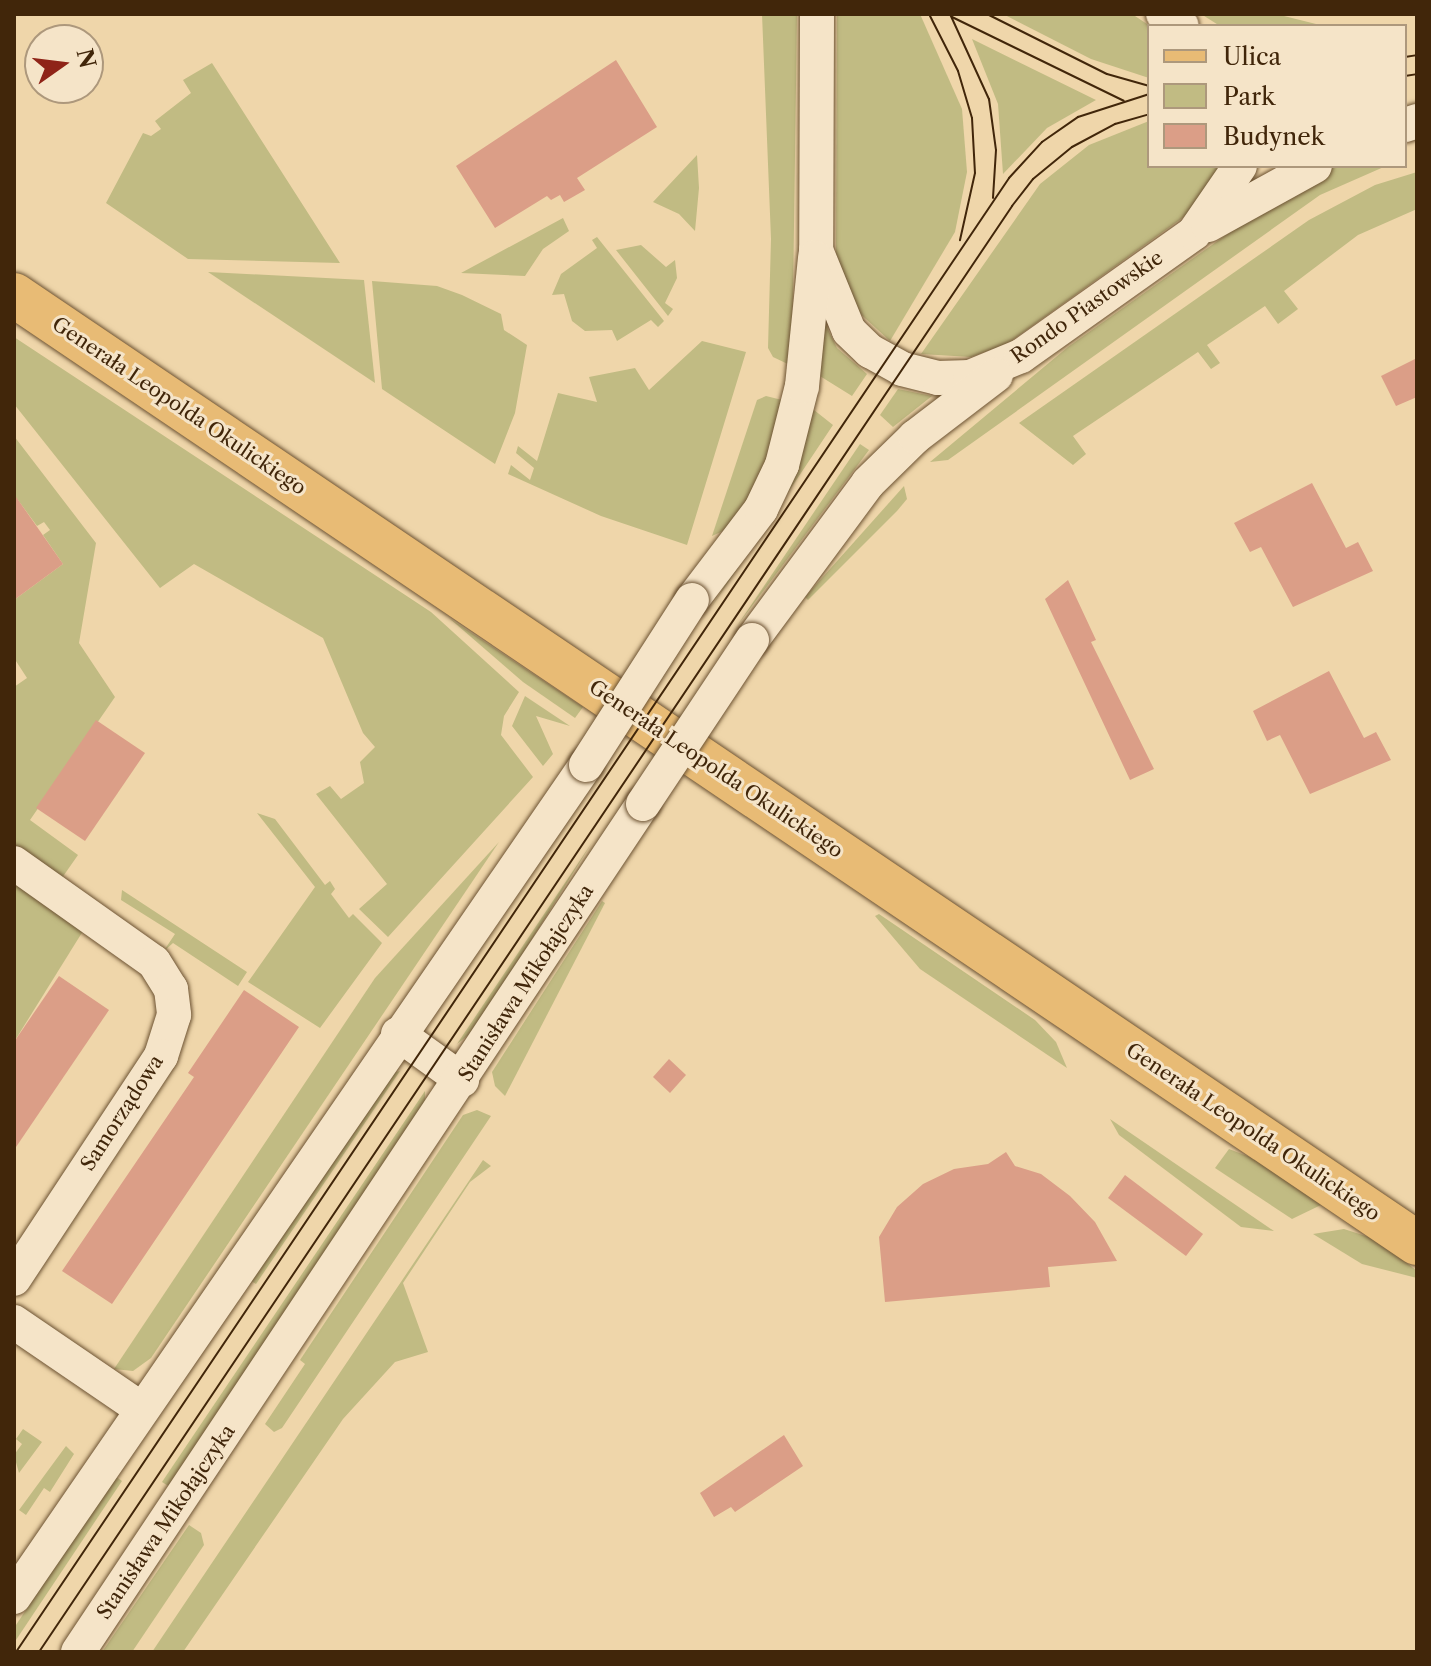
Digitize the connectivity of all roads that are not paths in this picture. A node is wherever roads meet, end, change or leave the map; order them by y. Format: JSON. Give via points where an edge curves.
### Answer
{"nodes":[{"id":1,"x":817,"y":14,"type":"edge"},
{"id":2,"x":1239,"y":168,"type":"edge"},
{"id":3,"x":1311,"y":168,"type":"edge"},
{"id":4,"x":1194,"y":233,"type":"junction"},
{"id":5,"x":816,"y":250,"type":"junction"},
{"id":6,"x":14,"y":295,"type":"edge"},
{"id":7,"x":1021,"y":356,"type":"junction"},
{"id":8,"x":14,"y":863,"type":"edge"},
{"id":9,"x":398,"y":1034,"type":"junction"},
{"id":10,"x":462,"y":1080,"type":"junction"},
{"id":11,"x":1417,"y":1243,"type":"edge"},
{"id":12,"x":14,"y":1279,"type":"edge"},
{"id":13,"x":14,"y":1322,"type":"edge"},
{"id":14,"x":140,"y":1408,"type":"junction"},
{"id":15,"x":14,"y":1597,"type":"edge"},
{"id":16,"x":78,"y":1652,"type":"edge"}],
"edges":[{"from":1,"to":5,"type":"street","name":"Rondo Piastowskie"},
{"from":2,"to":4,"type":"street","name":"Rondo Piastowskie"},
{"from":3,"to":4,"type":"street"},
{"from":4,"to":7,"type":"street","name":"Rondo Piastowskie"},
{"from":5,"to":7,"type":"street","name":"Rondo Piastowskie","via":[[849,331],[885,361],[951,379],[993,370]]},
{"from":5,"to":9,"type":"street","bridge":true,"via":[[802,386],[782,465],[752,522],[692,600],[586,765]]},
{"from":6,"to":11,"type":"main road","name":"Generała Leopolda Okulickiego"},
{"from":7,"to":10,"type":"street","name":"Stanisława Mikołajczyka","bridge":true,"via":[[915,437],[868,483],[752,640]]},
{"from":8,"to":12,"type":"street","name":"Samorządowa","via":[[154,962],[168,982],[174,1007],[161,1056]]},
{"from":9,"to":10,"type":"street"},
{"from":9,"to":14,"type":"street"},
{"from":10,"to":16,"type":"street","name":"Stanisława Mikołajczyka"},
{"from":13,"to":14,"type":"street"},
{"from":14,"to":15,"type":"street"}]}
